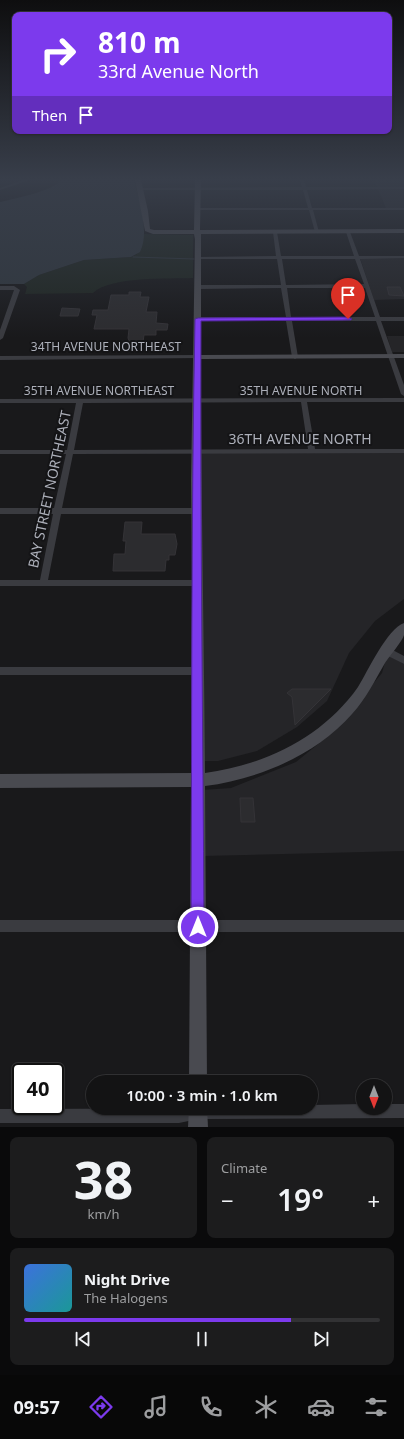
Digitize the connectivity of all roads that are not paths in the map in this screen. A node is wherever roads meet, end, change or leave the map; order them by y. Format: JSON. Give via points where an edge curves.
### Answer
{"nodes":[{"id":1,"x":198,"y":232,"type":"edge"},
{"id":2,"x":275,"y":232,"type":"edge"},
{"id":3,"x":348,"y":232,"type":"edge"},
{"id":4,"x":404,"y":257,"type":"edge"},
{"id":5,"x":198,"y":258,"type":"junction"},
{"id":6,"x":279,"y":258,"type":"junction"},
{"id":7,"x":357,"y":258,"type":"junction"},
{"id":8,"x":283,"y":286,"type":"junction"},
{"id":9,"x":367,"y":286,"type":"junction"},
{"id":10,"x":198,"y":287,"type":"junction"},
{"id":11,"x":0,"y":288,"type":"edge"},
{"id":12,"x":198,"y":319,"type":"junction"},
{"id":13,"x":289,"y":319,"type":"junction"},
{"id":14,"x":378,"y":319,"type":"junction"},
{"id":15,"x":404,"y":319,"type":"edge"},
{"id":16,"x":3,"y":320,"type":"edge"},
{"id":17,"x":0,"y":338,"type":"edge"},
{"id":18,"x":391,"y":356,"type":"junction"},
{"id":19,"x":404,"y":356,"type":"edge"},
{"id":20,"x":198,"y":357,"type":"junction"},
{"id":21,"x":295,"y":357,"type":"junction"},
{"id":22,"x":0,"y":358,"type":"edge"},
{"id":23,"x":404,"y":394,"type":"edge"},
{"id":24,"x":304,"y":400,"type":"junction"},
{"id":25,"x":404,"y":400,"type":"edge"},
{"id":26,"x":0,"y":401,"type":"edge"},
{"id":27,"x":80,"y":401,"type":"junction"},
{"id":28,"x":198,"y":401,"type":"junction"},
{"id":29,"x":312,"y":450,"type":"junction"},
{"id":30,"x":196,"y":451,"type":"junction"},
{"id":31,"x":404,"y":451,"type":"edge"},
{"id":32,"x":0,"y":452,"type":"edge"},
{"id":33,"x":71,"y":452,"type":"junction"},
{"id":34,"x":0,"y":511,"type":"edge"},
{"id":35,"x":58,"y":511,"type":"junction"},
{"id":36,"x":196,"y":511,"type":"junction"},
{"id":37,"x":0,"y":583,"type":"edge"},
{"id":38,"x":43,"y":583,"type":"junction"},
{"id":39,"x":198,"y":583,"type":"junction"},
{"id":40,"x":404,"y":628,"type":"edge"},
{"id":41,"x":385,"y":650,"type":"junction"},
{"id":42,"x":404,"y":660,"type":"edge"},
{"id":43,"x":0,"y":671,"type":"edge"},
{"id":44,"x":198,"y":671,"type":"junction"},
{"id":45,"x":198,"y":780,"type":"junction"},
{"id":46,"x":0,"y":781,"type":"edge"},
{"id":47,"x":0,"y":926,"type":"edge"},
{"id":48,"x":404,"y":926,"type":"edge"},
{"id":49,"x":198,"y":927,"type":"junction"},
{"id":50,"x":198,"y":1075,"type":"edge"},
{"id":51,"x":404,"y":1111,"type":"edge"},
{"id":52,"x":0,"y":1116,"type":"edge"},
{"id":53,"x":198,"y":1116,"type":"edge"}],
"edges":[{"from":1,"to":5,"type":"street"},
{"from":2,"to":6,"type":"street"},
{"from":3,"to":7,"type":"street"},
{"from":4,"to":7,"type":"street"},
{"from":5,"to":6,"type":"street"},
{"from":5,"to":10,"type":"street"},
{"from":6,"to":7,"type":"street"},
{"from":6,"to":8,"type":"street"},
{"from":7,"to":9,"type":"street"},
{"from":8,"to":9,"type":"street"},
{"from":8,"to":10,"type":"street"},
{"from":8,"to":13,"type":"street"},
{"from":9,"to":14,"type":"street"},
{"from":10,"to":12,"type":"street"},
{"from":11,"to":16,"type":"street","via":[[14,288],[17,292]]},
{"from":12,"to":13,"type":"street"},
{"from":12,"to":20,"type":"street"},
{"from":13,"to":14,"type":"street"},
{"from":13,"to":21,"type":"street"},
{"from":14,"to":15,"type":"street"},
{"from":14,"to":18,"type":"street"},
{"from":16,"to":17,"type":"street"},
{"from":18,"to":19,"type":"street","name":"34TH AVENUE NORTHEAST"},
{"from":18,"to":21,"type":"street","name":"34TH AVENUE NORTHEAST"},
{"from":18,"to":23,"type":"street"},
{"from":20,"to":21,"type":"street","name":"34TH AVENUE NORTHEAST"},
{"from":20,"to":22,"type":"street","name":"34TH AVENUE NORTHEAST"},
{"from":20,"to":28,"type":"street"},
{"from":24,"to":25,"type":"street","name":"35TH AVENUE NORTH"},
{"from":24,"to":28,"type":"street","name":"35TH AVENUE NORTH"},
{"from":24,"to":29,"type":"street"},
{"from":26,"to":27,"type":"street","name":"35TH AVENUE NORTHEAST"},
{"from":27,"to":28,"type":"street","name":"35TH AVENUE NORTHEAST"},
{"from":27,"to":33,"type":"street","name":"BAY STREET NORTHEAST"},
{"from":28,"to":30,"type":"street"},
{"from":29,"to":30,"type":"street","name":"36TH AVENUE NORTH"},
{"from":29,"to":31,"type":"street","name":"36TH AVENUE NORTH"},
{"from":30,"to":33,"type":"street","name":"36TH AVENUE NORTH"},
{"from":30,"to":36,"type":"street"},
{"from":32,"to":33,"type":"street","name":"36TH AVENUE NORTH"},
{"from":33,"to":35,"type":"street","name":"BAY STREET NORTHEAST"},
{"from":34,"to":35,"type":"street"},
{"from":35,"to":36,"type":"street"},
{"from":35,"to":38,"type":"street","name":"BAY STREET NORTHEAST"},
{"from":36,"to":39,"type":"street"},
{"from":37,"to":38,"type":"street"},
{"from":38,"to":39,"type":"street"},
{"from":39,"to":44,"type":"street"},
{"from":40,"to":41,"type":"street"},
{"from":41,"to":42,"type":"street"},
{"from":41,"to":45,"type":"street","via":[[362,692],[344,715],[323,734],[276,760],[216,779]]},
{"from":43,"to":44,"type":"street"},
{"from":44,"to":45,"type":"street"},
{"from":45,"to":46,"type":"street"},
{"from":45,"to":49,"type":"street"},
{"from":47,"to":49,"type":"street"},
{"from":48,"to":49,"type":"street"},
{"from":49,"to":50,"type":"street"},
{"from":51,"to":53,"type":"street"},
{"from":52,"to":53,"type":"street"}]}
